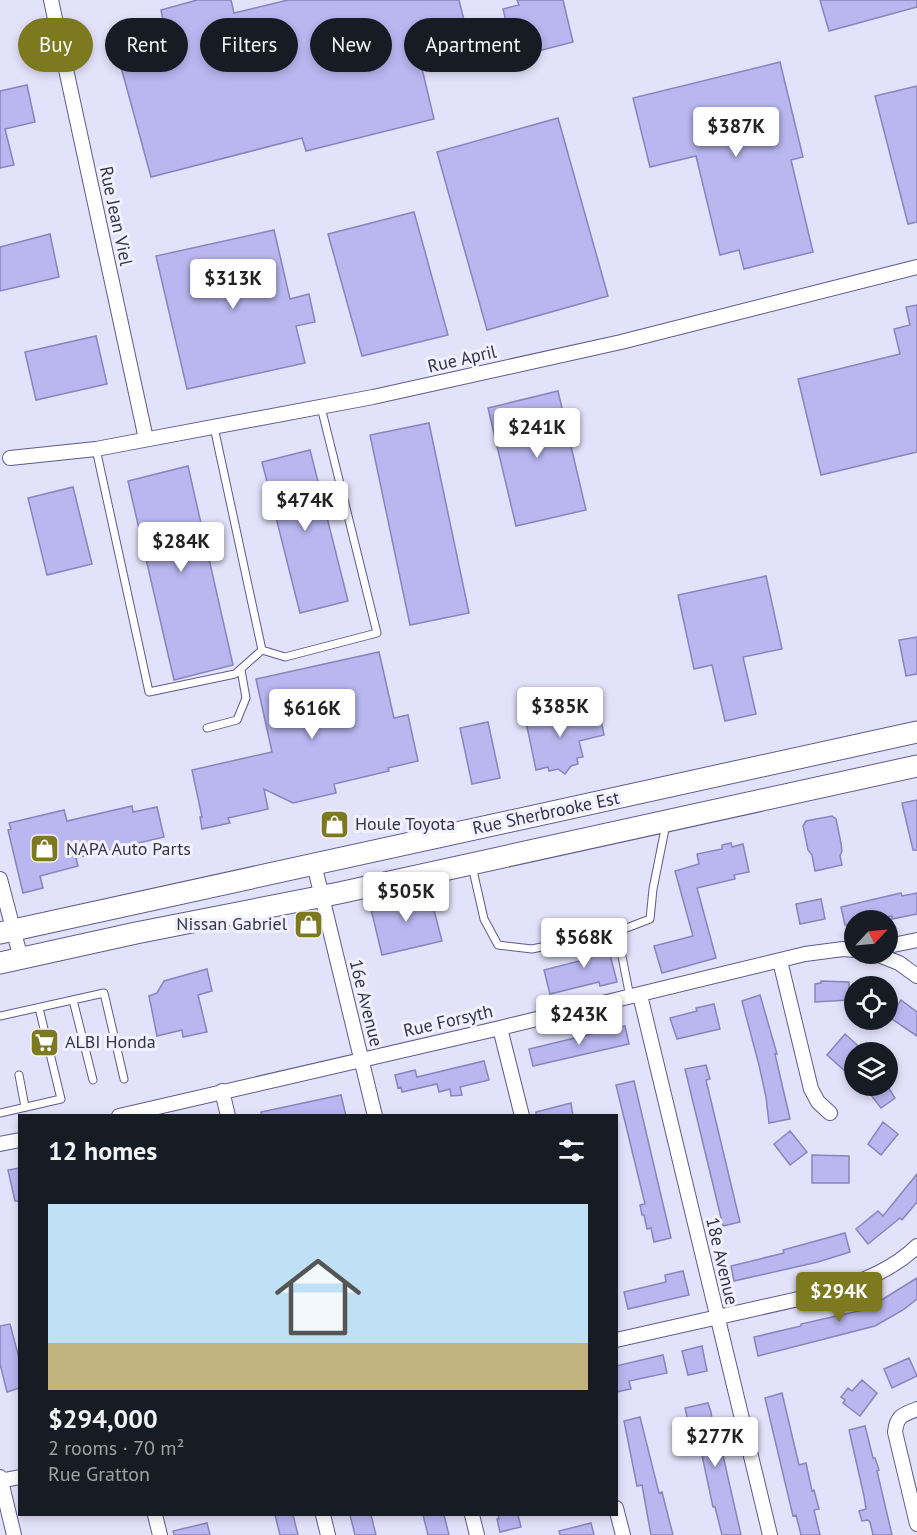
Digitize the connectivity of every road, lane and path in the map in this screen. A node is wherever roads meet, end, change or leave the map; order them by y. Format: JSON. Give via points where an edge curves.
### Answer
{"nodes":[{"id":1,"x":51,"y":0,"type":"edge"},
{"id":2,"x":917,"y":267,"type":"edge"},
{"id":3,"x":321,"y":407,"type":"junction"},
{"id":4,"x":214,"y":427,"type":"junction"},
{"id":5,"x":146,"y":439,"type":"junction"},
{"id":6,"x":96,"y":449,"type":"junction"},
{"id":7,"x":10,"y":459,"type":"dead end"},
{"id":8,"x":262,"y":650,"type":"junction"},
{"id":9,"x":241,"y":670,"type":"junction"},
{"id":10,"x":207,"y":728,"type":"dead end"},
{"id":11,"x":917,"y":732,"type":"edge"},
{"id":12,"x":793,"y":759,"type":"junction"},
{"id":13,"x":917,"y":766,"type":"edge"},
{"id":14,"x":673,"y":785,"type":"junction"},
{"id":15,"x":800,"y":792,"type":"junction"},
{"id":16,"x":674,"y":820,"type":"junction"},
{"id":17,"x":314,"y":864,"type":"junction"},
{"id":18,"x":472,"y":864,"type":"junction"},
{"id":19,"x":0,"y":879,"type":"edge"},
{"id":20,"x":218,"y":885,"type":"junction"},
{"id":21,"x":322,"y":897,"type":"junction"},
{"id":22,"x":130,"y":905,"type":"junction"},
{"id":23,"x":225,"y":916,"type":"junction"},
{"id":24,"x":617,"y":931,"type":"junction"},
{"id":25,"x":7,"y":932,"type":"edge"},
{"id":26,"x":136,"y":933,"type":"junction"},
{"id":27,"x":606,"y":933,"type":"dead end"},
{"id":28,"x":589,"y":937,"type":"dead end"},
{"id":29,"x":917,"y":940,"type":"edge"},
{"id":30,"x":898,"y":944,"type":"edge"},
{"id":31,"x":844,"y":950,"type":"edge"},
{"id":32,"x":21,"y":959,"type":"junction"},
{"id":33,"x":780,"y":961,"type":"junction"},
{"id":34,"x":0,"y":963,"type":"edge"},
{"id":35,"x":898,"y":963,"type":"edge"},
{"id":36,"x":917,"y":976,"type":"edge"},
{"id":37,"x":635,"y":996,"type":"junction"},
{"id":38,"x":73,"y":1000,"type":"junction"},
{"id":39,"x":39,"y":1008,"type":"junction"},
{"id":40,"x":0,"y":1016,"type":"edge"},
{"id":41,"x":500,"y":1028,"type":"junction"},
{"id":42,"x":361,"y":1059,"type":"junction"},
{"id":43,"x":19,"y":1075,"type":"dead end"},
{"id":44,"x":124,"y":1079,"type":"dead end"},
{"id":45,"x":93,"y":1080,"type":"dead end"},
{"id":46,"x":222,"y":1091,"type":"junction"},
{"id":47,"x":25,"y":1107,"type":"junction"},
{"id":48,"x":0,"y":1113,"type":"edge"},
{"id":49,"x":830,"y":1113,"type":"dead end"},
{"id":50,"x":127,"y":1114,"type":"edge"},
{"id":51,"x":228,"y":1114,"type":"edge"},
{"id":52,"x":375,"y":1114,"type":"edge"},
{"id":53,"x":522,"y":1114,"type":"edge"},
{"id":54,"x":18,"y":1140,"type":"edge"},
{"id":55,"x":0,"y":1144,"type":"edge"},
{"id":56,"x":917,"y":1246,"type":"edge"},
{"id":57,"x":717,"y":1316,"type":"junction"},
{"id":58,"x":618,"y":1340,"type":"edge"},
{"id":59,"x":917,"y":1409,"type":"edge"},
{"id":60,"x":18,"y":1477,"type":"edge"},
{"id":61,"x":0,"y":1480,"type":"edge"},
{"id":62,"x":155,"y":1516,"type":"edge"},
{"id":63,"x":323,"y":1516,"type":"edge"},
{"id":64,"x":472,"y":1516,"type":"edge"},
{"id":65,"x":618,"y":1516,"type":"edge"},
{"id":66,"x":917,"y":1524,"type":"edge"},
{"id":67,"x":14,"y":1535,"type":"edge"},
{"id":68,"x":160,"y":1535,"type":"edge"},
{"id":69,"x":328,"y":1535,"type":"edge"},
{"id":70,"x":477,"y":1535,"type":"edge"},
{"id":71,"x":623,"y":1535,"type":"edge"},
{"id":72,"x":770,"y":1535,"type":"edge"}],
"edges":[{"from":1,"to":5,"type":"street","name":"Rue Jean Viel"},
{"from":2,"to":3,"type":"street","name":"Rue April","via":[[621,342]]},
{"from":3,"to":4,"type":"street","name":"Rue April"},
{"from":3,"to":8,"type":"lane","via":[[377,633],[285,657]]},
{"from":4,"to":5,"type":"street","name":"Rue April"},
{"from":4,"to":8,"type":"lane"},
{"from":5,"to":6,"type":"street","name":"Rue April"},
{"from":6,"to":7,"type":"street","name":"Rue April"},
{"from":6,"to":9,"type":"lane","via":[[149,692]]},
{"from":8,"to":9,"type":"lane"},
{"from":9,"to":10,"type":"lane","via":[[246,698],[237,720]]},
{"from":11,"to":12,"type":"main road","name":"Rue Sherbrooke Est"},
{"from":12,"to":14,"type":"main road","name":"Rue Sherbrooke Est"},
{"from":12,"to":15,"type":"main road"},
{"from":13,"to":15,"type":"main road","name":"Rue Sherbrooke Est"},
{"from":14,"to":16,"type":"main road"},
{"from":14,"to":17,"type":"main road","name":"Rue Sherbrooke Est"},
{"from":15,"to":16,"type":"main road","name":"Rue Sherbrooke Est"},
{"from":16,"to":18,"type":"main road","name":"Rue Sherbrooke Est"},
{"from":16,"to":24,"type":"lane","via":[[653,889],[650,920]]},
{"from":17,"to":20,"type":"main road","name":"Rue Sherbrooke Est"},
{"from":17,"to":21,"type":"street","name":"16e Avenue"},
{"from":18,"to":21,"type":"main road","name":"Rue Sherbrooke Est"},
{"from":18,"to":28,"type":"lane","via":[[484,919],[498,945],[531,949]]},
{"from":19,"to":25,"type":"street"},
{"from":20,"to":22,"type":"main road","name":"Rue Sherbrooke Est"},
{"from":20,"to":23,"type":"main road"},
{"from":21,"to":23,"type":"main road","name":"Rue Sherbrooke Est"},
{"from":21,"to":42,"type":"street","name":"16e Avenue"},
{"from":22,"to":25,"type":"main road","name":"Rue Sherbrooke Est"},
{"from":22,"to":26,"type":"main road"},
{"from":23,"to":26,"type":"main road","name":"Rue Sherbrooke Est"},
{"from":24,"to":27,"type":"lane"},
{"from":24,"to":37,"type":"lane"},
{"from":25,"to":32,"type":"street"},
{"from":26,"to":32,"type":"main road","name":"Rue Sherbrooke Est"},
{"from":29,"to":30,"type":"street"},
{"from":31,"to":33,"type":"street","name":"Rue Forsyth"},
{"from":32,"to":34,"type":"main road","name":"Rue Sherbrooke Est"},
{"from":33,"to":37,"type":"street","name":"Rue Forsyth"},
{"from":33,"to":49,"type":"street","via":[[811,1089]]},
{"from":35,"to":36,"type":"street"},
{"from":37,"to":41,"type":"street","name":"Rue Forsyth"},
{"from":37,"to":57,"type":"street","name":"18e Avenue"},
{"from":38,"to":39,"type":"lane"},
{"from":38,"to":44,"type":"lane","via":[[104,993]]},
{"from":38,"to":45,"type":"lane"},
{"from":39,"to":40,"type":"lane"},
{"from":39,"to":47,"type":"lane","via":[[61,1099]]},
{"from":41,"to":42,"type":"street","name":"Rue Forsyth"},
{"from":41,"to":53,"type":"street"},
{"from":42,"to":46,"type":"street","name":"Rue Forsyth"},
{"from":42,"to":52,"type":"street","name":"16e Avenue"},
{"from":43,"to":47,"type":"lane"},
{"from":46,"to":50,"type":"street","name":"Rue Forsyth"},
{"from":46,"to":51,"type":"street"},
{"from":47,"to":48,"type":"lane"},
{"from":54,"to":55,"type":"street"},
{"from":56,"to":57,"type":"street","via":[[886,1270],[862,1281]]},
{"from":57,"to":58,"type":"street"},
{"from":57,"to":72,"type":"street","name":"18e Avenue"},
{"from":59,"to":66,"type":"street","via":[[902,1415],[895,1432]]},
{"from":60,"to":61,"type":"street"},
{"from":61,"to":67,"type":"street"},
{"from":62,"to":68,"type":"street"},
{"from":63,"to":69,"type":"street"},
{"from":64,"to":70,"type":"street"},
{"from":65,"to":71,"type":"street"}]}
